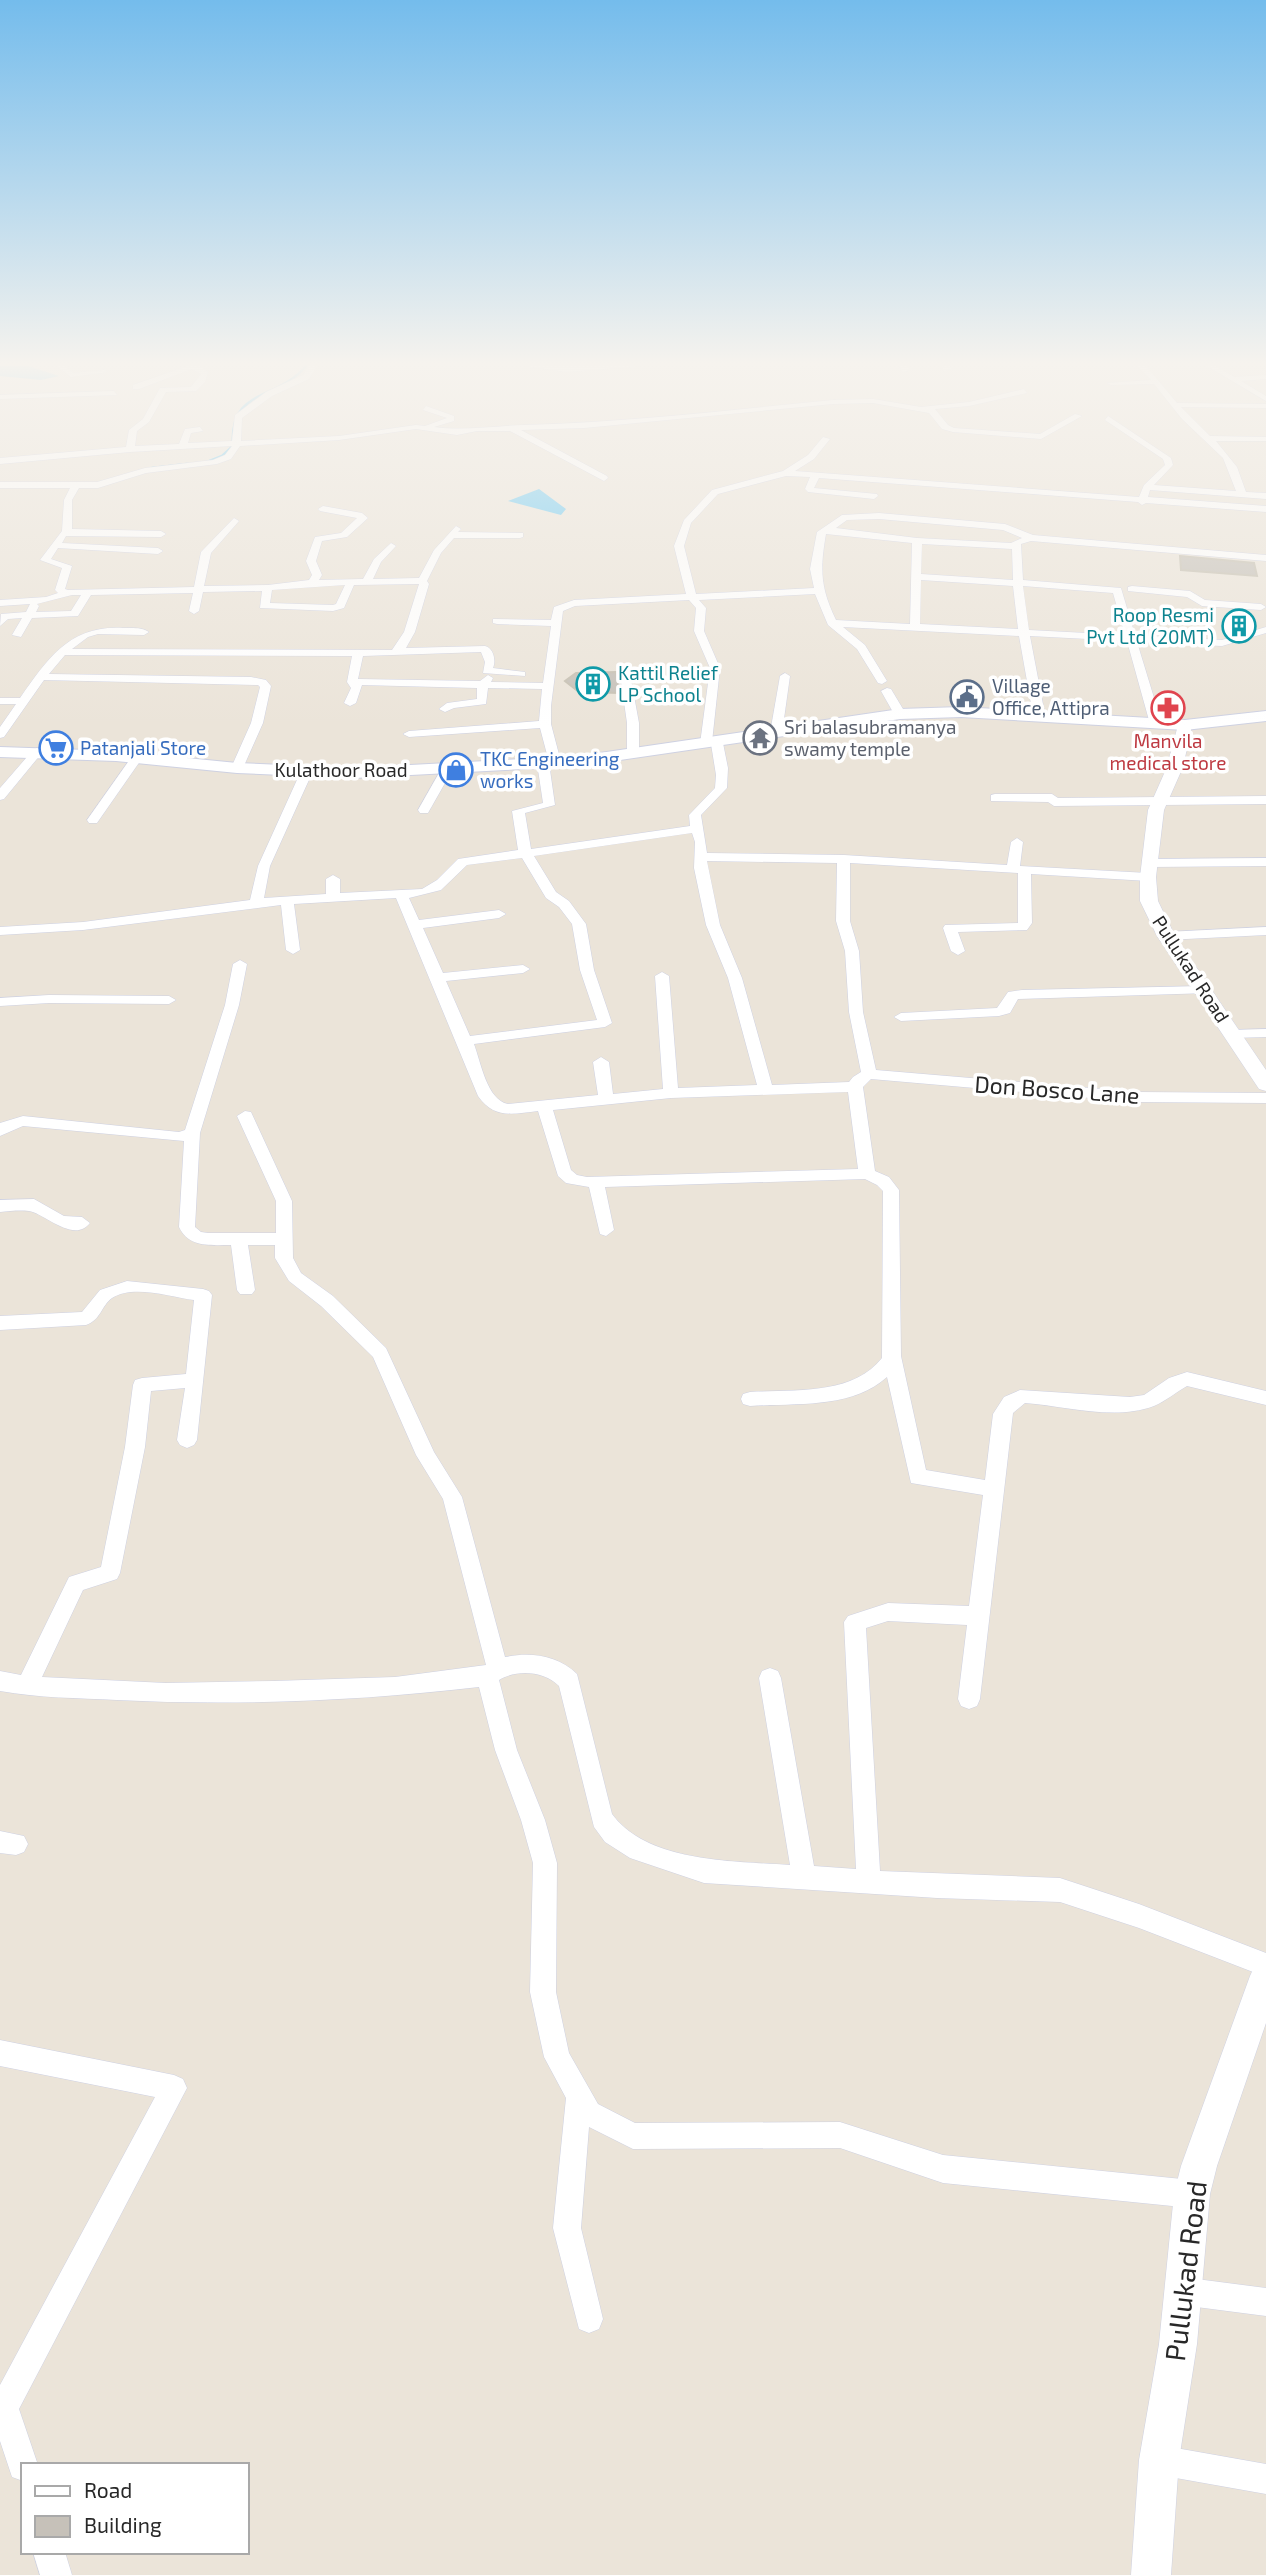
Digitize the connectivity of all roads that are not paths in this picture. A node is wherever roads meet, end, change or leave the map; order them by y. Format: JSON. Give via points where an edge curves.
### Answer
{"nodes":[{"id":1,"x":75,"y":486,"type":"edge"},
{"id":2,"x":737,"y":486,"type":"edge"},
{"id":3,"x":810,"y":486,"type":"edge"},
{"id":4,"x":875,"y":486,"type":"edge"},
{"id":5,"x":950,"y":486,"type":"edge"},
{"id":6,"x":1239,"y":486,"type":"edge"},
{"id":7,"x":1147,"y":487,"type":"joint"},
{"id":8,"x":1242,"y":495,"type":"junction"},
{"id":9,"x":1266,"y":496,"type":"edge"},
{"id":10,"x":1142,"y":502,"type":"junction"},
{"id":11,"x":323,"y":509,"type":"dead end"},
{"id":12,"x":1266,"y":509,"type":"edge"},
{"id":13,"x":234,"y":521,"type":"dead end"},
{"id":14,"x":828,"y":530,"type":"junction"},
{"id":15,"x":67,"y":532,"type":"junction"},
{"id":16,"x":161,"y":534,"type":"dead end"},
{"id":17,"x":520,"y":535,"type":"dead end"},
{"id":18,"x":1031,"y":538,"type":"junction"},
{"id":19,"x":917,"y":541,"type":"junction"},
{"id":20,"x":55,"y":545,"type":"junction"},
{"id":21,"x":391,"y":546,"type":"dead end"},
{"id":22,"x":1016,"y":546,"type":"junction"},
{"id":23,"x":158,"y":551,"type":"dead end"},
{"id":24,"x":1266,"y":558,"type":"edge"},
{"id":25,"x":916,"y":577,"type":"junction"},
{"id":26,"x":422,"y":581,"type":"junction"},
{"id":27,"x":351,"y":582,"type":"junction"},
{"id":28,"x":367,"y":582,"type":"junction"},
{"id":29,"x":312,"y":583,"type":"junction"},
{"id":30,"x":1018,"y":583,"type":"junction"},
{"id":31,"x":268,"y":588,"type":"junction"},
{"id":32,"x":1132,"y":589,"type":"dead end"},
{"id":33,"x":200,"y":590,"type":"junction"},
{"id":34,"x":819,"y":591,"type":"junction"},
{"id":35,"x":88,"y":592,"type":"junction"},
{"id":36,"x":66,"y":593,"type":"junction"},
{"id":37,"x":692,"y":597,"type":"junction"},
{"id":38,"x":38,"y":601,"type":"junction"},
{"id":39,"x":2,"y":605,"type":"edge"},
{"id":40,"x":1261,"y":607,"type":"dead end"},
{"id":41,"x":194,"y":611,"type":"dead end"},
{"id":42,"x":29,"y":614,"type":"junction"},
{"id":43,"x":497,"y":621,"type":"dead end"},
{"id":44,"x":0,"y":622,"type":"edge"},
{"id":45,"x":557,"y":623,"type":"junction"},
{"id":46,"x":832,"y":623,"type":"junction"},
{"id":47,"x":915,"y":626,"type":"junction"},
{"id":48,"x":1266,"y":630,"type":"edge"},
{"id":49,"x":144,"y":632,"type":"dead end"},
{"id":50,"x":1024,"y":634,"type":"junction"},
{"id":51,"x":17,"y":635,"type":"dead end"},
{"id":52,"x":1130,"y":639,"type":"junction"},
{"id":53,"x":400,"y":651,"type":"junction"},
{"id":54,"x":65,"y":652,"type":"junction"},
{"id":55,"x":358,"y":654,"type":"junction"},
{"id":56,"x":129,"y":665,"type":"junction"},
{"id":57,"x":492,"y":672,"type":"junction"},
{"id":58,"x":625,"y":674,"type":"dead end"},
{"id":59,"x":785,"y":676,"type":"dead end"},
{"id":60,"x":42,"y":677,"type":"junction"},
{"id":61,"x":548,"y":681,"type":"junction"},
{"id":62,"x":356,"y":682,"type":"junction"},
{"id":63,"x":484,"y":685,"type":"junction"},
{"id":64,"x":0,"y":701,"type":"edge"},
{"id":65,"x":25,"y":701,"type":"junction"},
{"id":66,"x":350,"y":703,"type":"dead end"},
{"id":67,"x":445,"y":709,"type":"dead end"},
{"id":68,"x":900,"y":714,"type":"junction"},
{"id":69,"x":1039,"y":715,"type":"junction"},
{"id":70,"x":1266,"y":716,"type":"edge"},
{"id":71,"x":545,"y":724,"type":"junction"},
{"id":72,"x":1156,"y":724,"type":"junction"},
{"id":73,"x":1185,"y":724,"type":"junction"},
{"id":74,"x":776,"y":733,"type":"junction"},
{"id":75,"x":410,"y":734,"type":"dead end"},
{"id":76,"x":0,"y":735,"type":"edge"},
{"id":77,"x":712,"y":743,"type":"junction"},
{"id":78,"x":0,"y":752,"type":"edge"},
{"id":79,"x":37,"y":752,"type":"junction"},
{"id":80,"x":633,"y":753,"type":"junction"},
{"id":81,"x":137,"y":757,"type":"junction"},
{"id":82,"x":549,"y":762,"type":"junction"},
{"id":83,"x":237,"y":768,"type":"junction"},
{"id":84,"x":447,"y":769,"type":"junction"},
{"id":85,"x":307,"y":771,"type":"junction"},
{"id":86,"x":0,"y":796,"type":"edge"},
{"id":87,"x":995,"y":798,"type":"dead end"},
{"id":88,"x":1266,"y":800,"type":"edge"},
{"id":89,"x":1160,"y":801,"type":"junction"},
{"id":90,"x":424,"y":810,"type":"dead end"},
{"id":91,"x":93,"y":820,"type":"dead end"},
{"id":92,"x":697,"y":829,"type":"junction"},
{"id":93,"x":1017,"y":842,"type":"dead end"},
{"id":94,"x":525,"y":852,"type":"junction"},
{"id":95,"x":701,"y":857,"type":"junction"},
{"id":96,"x":844,"y":859,"type":"junction"},
{"id":97,"x":1266,"y":862,"type":"edge"},
{"id":98,"x":1018,"y":869,"type":"junction"},
{"id":99,"x":1148,"y":870,"type":"junction"},
{"id":100,"x":333,"y":879,"type":"dead end"},
{"id":101,"x":401,"y":894,"type":"junction"},
{"id":102,"x":333,"y":898,"type":"junction"},
{"id":103,"x":287,"y":901,"type":"junction"},
{"id":104,"x":256,"y":904,"type":"junction"},
{"id":105,"x":499,"y":914,"type":"dead end"},
{"id":106,"x":414,"y":925,"type":"junction"},
{"id":107,"x":0,"y":931,"type":"edge"},
{"id":108,"x":1265,"y":933,"type":"edge"},
{"id":109,"x":1166,"y":936,"type":"junction"},
{"id":110,"x":293,"y":950,"type":"dead end"},
{"id":111,"x":958,"y":951,"type":"dead end"},
{"id":112,"x":240,"y":964,"type":"dead end"},
{"id":113,"x":523,"y":969,"type":"dead end"},
{"id":114,"x":662,"y":975,"type":"dead end"},
{"id":115,"x":438,"y":978,"type":"junction"},
{"id":116,"x":1204,"y":990,"type":"junction"},
{"id":117,"x":169,"y":1000,"type":"dead end"},
{"id":118,"x":0,"y":1002,"type":"edge"},
{"id":119,"x":901,"y":1017,"type":"dead end"},
{"id":120,"x":1266,"y":1033,"type":"edge"},
{"id":121,"x":1233,"y":1034,"type":"junction"},
{"id":122,"x":465,"y":1041,"type":"junction"},
{"id":123,"x":601,"y":1062,"type":"dead end"},
{"id":124,"x":869,"y":1074,"type":"junction"},
{"id":125,"x":1266,"y":1085,"type":"edge"},
{"id":126,"x":855,"y":1087,"type":"junction"},
{"id":127,"x":766,"y":1089,"type":"junction"},
{"id":128,"x":671,"y":1093,"type":"junction"},
{"id":129,"x":1266,"y":1098,"type":"edge"},
{"id":130,"x":606,"y":1099,"type":"junction"},
{"id":131,"x":544,"y":1106,"type":"junction"},
{"id":132,"x":245,"y":1116,"type":"dead end"},
{"id":133,"x":0,"y":1131,"type":"edge"},
{"id":134,"x":192,"y":1133,"type":"junction"},
{"id":135,"x":867,"y":1174,"type":"junction"},
{"id":136,"x":596,"y":1181,"type":"junction"},
{"id":137,"x":0,"y":1206,"type":"edge"},
{"id":138,"x":82,"y":1223,"type":"dead end"},
{"id":139,"x":606,"y":1230,"type":"dead end"},
{"id":140,"x":238,"y":1238,"type":"junction"},
{"id":141,"x":284,"y":1244,"type":"junction"},
{"id":142,"x":246,"y":1290,"type":"dead end"},
{"id":143,"x":0,"y":1323,"type":"edge"},
{"id":144,"x":892,"y":1356,"type":"junction"},
{"id":145,"x":195,"y":1380,"type":"junction"},
{"id":146,"x":1266,"y":1398,"type":"edge"},
{"id":147,"x":750,"y":1399,"type":"dead end"},
{"id":148,"x":187,"y":1440,"type":"dead end"},
{"id":149,"x":994,"y":1489,"type":"junction"},
{"id":150,"x":979,"y":1616,"type":"junction"},
{"id":151,"x":492,"y":1672,"type":"junction"},
{"id":152,"x":771,"y":1678,"type":"dead end"},
{"id":153,"x":0,"y":1681,"type":"edge"},
{"id":154,"x":27,"y":1686,"type":"junction"},
{"id":155,"x":970,"y":1699,"type":"dead end"},
{"id":156,"x":804,"y":1878,"type":"junction"},
{"id":157,"x":869,"y":1881,"type":"junction"},
{"id":158,"x":1266,"y":1965,"type":"edge"},
{"id":159,"x":1266,"y":1976,"type":"edge"},
{"id":160,"x":0,"y":2053,"type":"edge"},
{"id":161,"x":579,"y":2096,"type":"junction"},
{"id":162,"x":1192,"y":2194,"type":"junction"},
{"id":163,"x":1181,"y":2291,"type":"junction"},
{"id":164,"x":1266,"y":2302,"type":"edge"},
{"id":165,"x":589,"y":2319,"type":"dead end"},
{"id":166,"x":2,"y":2411,"type":"edge"},
{"id":167,"x":1159,"y":2460,"type":"junction"},
{"id":168,"x":22,"y":2463,"type":"edge"},
{"id":169,"x":1266,"y":2479,"type":"edge"},
{"id":170,"x":50,"y":2554,"type":"edge"},
{"id":171,"x":56,"y":2575,"type":"edge"},
{"id":172,"x":1151,"y":2575,"type":"edge"}],
"edges":[{"from":1,"to":15,"type":"street","via":[[68,500]]},
{"from":2,"to":37,"type":"street","via":[[715,492],[687,522],[679,546]]},
{"from":3,"to":4,"type":"street","via":[[811,491],[874,500]]},
{"from":5,"to":10,"type":"street"},
{"from":6,"to":8,"type":"street"},
{"from":7,"to":8,"type":"street"},
{"from":7,"to":10,"type":"street"},
{"from":8,"to":9,"type":"street"},
{"from":10,"to":12,"type":"street"},
{"from":11,"to":29,"type":"street","via":[[363,518],[344,535],[318,539],[311,561],[317,575]]},
{"from":13,"to":33,"type":"street","via":[[206,552]]},
{"from":14,"to":18,"type":"street","via":[[845,517],[879,516],[1005,527]]},
{"from":14,"to":19,"type":"street"},
{"from":14,"to":34,"type":"street","via":[[822,532],[815,569]]},
{"from":15,"to":16,"type":"street"},
{"from":15,"to":20,"type":"street"},
{"from":17,"to":26,"type":"street","via":[[454,532]]},
{"from":18,"to":22,"type":"street","via":[[1021,539]]},
{"from":18,"to":24,"type":"street"},
{"from":19,"to":22,"type":"street"},
{"from":19,"to":25,"type":"street"},
{"from":20,"to":23,"type":"street"},
{"from":20,"to":36,"type":"street","via":[[45,560],[67,566],[60,590]]},
{"from":21,"to":28,"type":"street"},
{"from":22,"to":30,"type":"street"},
{"from":25,"to":30,"type":"street"},
{"from":25,"to":47,"type":"street"},
{"from":26,"to":28,"type":"street"},
{"from":26,"to":53,"type":"street"},
{"from":27,"to":28,"type":"street"},
{"from":27,"to":29,"type":"street"},
{"from":27,"to":31,"type":"street","via":[[340,606],[333,608],[267,607],[263,604]]},
{"from":29,"to":31,"type":"street"},
{"from":30,"to":50,"type":"street"},
{"from":30,"to":52,"type":"street","via":[[1117,590]]},
{"from":31,"to":33,"type":"street"},
{"from":32,"to":40,"type":"street","via":[[1190,594],[1202,603]]},
{"from":33,"to":35,"type":"street"},
{"from":33,"to":41,"type":"street"},
{"from":34,"to":37,"type":"street"},
{"from":34,"to":46,"type":"street"},
{"from":35,"to":36,"type":"street"},
{"from":35,"to":42,"type":"street","via":[[74,614]]},
{"from":36,"to":38,"type":"street"},
{"from":37,"to":45,"type":"street","via":[[574,603],[558,609]]},
{"from":37,"to":77,"type":"street","via":[[701,608],[699,631],[715,668]]},
{"from":38,"to":39,"type":"street"},
{"from":38,"to":42,"type":"street"},
{"from":42,"to":44,"type":"street","via":[[5,616]]},
{"from":42,"to":51,"type":"street"},
{"from":43,"to":45,"type":"street"},
{"from":45,"to":61,"type":"street"},
{"from":46,"to":47,"type":"street"},
{"from":46,"to":68,"type":"street","via":[[861,648]]},
{"from":47,"to":50,"type":"street"},
{"from":48,"to":52,"type":"street","via":[[1230,643]]},
{"from":49,"to":54,"type":"street","via":[[88,634]]},
{"from":50,"to":52,"type":"street"},
{"from":50,"to":69,"type":"street"},
{"from":52,"to":72,"type":"street"},
{"from":53,"to":55,"type":"street"},
{"from":53,"to":57,"type":"street","via":[[485,649],[490,662],[487,671]]},
{"from":54,"to":56,"type":"street"},
{"from":54,"to":60,"type":"street"},
{"from":55,"to":56,"type":"street"},
{"from":55,"to":62,"type":"street","via":[[352,682]]},
{"from":56,"to":60,"type":"street"},
{"from":56,"to":83,"type":"street","via":[[262,682],[266,687],[257,723]]},
{"from":57,"to":61,"type":"street"},
{"from":57,"to":63,"type":"street"},
{"from":58,"to":80,"type":"street"},
{"from":59,"to":74,"type":"street"},
{"from":60,"to":65,"type":"street"},
{"from":61,"to":63,"type":"street"},
{"from":61,"to":71,"type":"street"},
{"from":62,"to":63,"type":"street"},
{"from":62,"to":66,"type":"street"},
{"from":63,"to":67,"type":"street","via":[[482,702]]},
{"from":64,"to":65,"type":"street"},
{"from":65,"to":76,"type":"street"},
{"from":68,"to":69,"type":"main road","name":"Kulathoor Road"},
{"from":68,"to":74,"type":"main road","name":"Kulathoor Road"},
{"from":69,"to":72,"type":"main road","name":"Kulathoor Road"},
{"from":70,"to":73,"type":"main road","name":"Kulathoor Road"},
{"from":71,"to":75,"type":"street"},
{"from":71,"to":82,"type":"street"},
{"from":72,"to":73,"type":"main road","name":"Kulathoor Road"},
{"from":73,"to":89,"type":"street","name":"Pullukad Road","via":[[1175,767]]},
{"from":74,"to":77,"type":"main road","name":"Kulathoor Road"},
{"from":77,"to":80,"type":"main road","name":"Kulathoor Road"},
{"from":77,"to":92,"type":"street","via":[[722,784],[695,815]]},
{"from":78,"to":79,"type":"main road","name":"Kulathoor Road"},
{"from":79,"to":81,"type":"main road","name":"Kulathoor Road"},
{"from":79,"to":86,"type":"street"},
{"from":80,"to":82,"type":"main road","name":"Kulathoor Road"},
{"from":81,"to":83,"type":"main road","name":"Kulathoor Road"},
{"from":81,"to":91,"type":"street"},
{"from":82,"to":84,"type":"main road","name":"Kulathoor Road"},
{"from":82,"to":94,"type":"street","via":[[549,805],[518,811]]},
{"from":83,"to":85,"type":"main road","name":"Kulathoor Road"},
{"from":84,"to":85,"type":"main road","name":"Kulathoor Road"},
{"from":84,"to":90,"type":"street"},
{"from":85,"to":104,"type":"street","via":[[264,866]]},
{"from":87,"to":89,"type":"street"},
{"from":88,"to":89,"type":"street"},
{"from":89,"to":99,"type":"street","name":"Pullukad Road"},
{"from":92,"to":94,"type":"street"},
{"from":92,"to":95,"type":"street"},
{"from":93,"to":98,"type":"street"},
{"from":94,"to":101,"type":"street","via":[[463,862],[427,894]]},
{"from":94,"to":122,"type":"street","via":[[551,895],[579,924],[587,970],[605,1023]]},
{"from":95,"to":96,"type":"street"},
{"from":95,"to":127,"type":"street","via":[[713,925],[735,978]]},
{"from":96,"to":98,"type":"street"},
{"from":96,"to":124,"type":"street","via":[[843,921],[856,974],[855,1004]]},
{"from":97,"to":99,"type":"street"},
{"from":98,"to":99,"type":"street"},
{"from":98,"to":111,"type":"street","via":[[1025,923],[1022,927],[950,928]]},
{"from":99,"to":109,"type":"street","name":"Pullukad Road","via":[[1149,901]]},
{"from":100,"to":102,"type":"street"},
{"from":101,"to":102,"type":"street"},
{"from":101,"to":106,"type":"street"},
{"from":102,"to":103,"type":"street"},
{"from":103,"to":104,"type":"street"},
{"from":103,"to":110,"type":"street"},
{"from":104,"to":107,"type":"street","via":[[83,926]]},
{"from":105,"to":106,"type":"street"},
{"from":106,"to":115,"type":"street"},
{"from":108,"to":109,"type":"street"},
{"from":109,"to":116,"type":"street","name":"Pullukad Road"},
{"from":112,"to":134,"type":"street","via":[[232,1005]]},
{"from":113,"to":115,"type":"street"},
{"from":114,"to":128,"type":"street"},
{"from":115,"to":122,"type":"street"},
{"from":116,"to":119,"type":"street","via":[[1022,993],[1013,995],[999,1012]]},
{"from":116,"to":121,"type":"street","name":"Pullukad Road"},
{"from":117,"to":118,"type":"street"},
{"from":120,"to":121,"type":"street"},
{"from":121,"to":125,"type":"street","name":"Pullukad Road"},
{"from":122,"to":131,"type":"street","via":[[494,1106]]},
{"from":123,"to":130,"type":"street"},
{"from":124,"to":126,"type":"street"},
{"from":124,"to":129,"type":"street","name":"Don Bosco Lane","via":[[1137,1097]]},
{"from":126,"to":127,"type":"street"},
{"from":126,"to":135,"type":"street"},
{"from":127,"to":128,"type":"street"},
{"from":128,"to":130,"type":"street"},
{"from":130,"to":131,"type":"street"},
{"from":131,"to":136,"type":"street","via":[[564,1172],[572,1179]]},
{"from":132,"to":141,"type":"street","via":[[284,1201]]},
{"from":133,"to":134,"type":"street","via":[[23,1121],[179,1137]]},
{"from":134,"to":140,"type":"street","via":[[189,1233],[197,1238]]},
{"from":135,"to":136,"type":"street"},
{"from":135,"to":144,"type":"street","via":[[891,1189]]},
{"from":136,"to":139,"type":"street"},
{"from":137,"to":138,"type":"street","via":[[34,1205],[60,1221]]},
{"from":140,"to":141,"type":"street","via":[[279,1239]]},
{"from":140,"to":142,"type":"street"},
{"from":141,"to":151,"type":"street","via":[[284,1258],[295,1277],[380,1353],[426,1455],[452,1497]]},
{"from":143,"to":145,"type":"street","via":[[86,1318],[94,1314],[104,1295],[116,1289],[161,1287],[203,1295]]},
{"from":144,"to":147,"type":"street","via":[[879,1374],[846,1392]]},
{"from":144,"to":149,"type":"street","via":[[918,1477]]},
{"from":145,"to":148,"type":"street"},
{"from":145,"to":154,"type":"street","via":[[142,1385],[135,1447],[110,1573],[76,1583]]},
{"from":146,"to":149,"type":"street","via":[[1187,1379],[1159,1396],[1125,1405],[1024,1396],[1014,1399],[1002,1414]]},
{"from":149,"to":150,"type":"street"},
{"from":150,"to":155,"type":"street"},
{"from":150,"to":157,"type":"street","via":[[888,1612],[855,1622]]},
{"from":151,"to":154,"type":"street","via":[[395,1687],[247,1692]]},
{"from":151,"to":156,"type":"street","via":[[546,1665],[569,1681],[596,1800],[613,1834],[638,1850],[704,1871]]},
{"from":151,"to":161,"type":"street","via":[[506,1750],[545,1863],[543,1992],[557,2057]]},
{"from":152,"to":156,"type":"street"},
{"from":153,"to":154,"type":"street"},
{"from":156,"to":157,"type":"street"},
{"from":157,"to":158,"type":"street","via":[[1060,1890]]},
{"from":159,"to":162,"type":"street","name":"Pullukad Road"},
{"from":160,"to":166,"type":"street","via":[[174,2088]]},
{"from":161,"to":162,"type":"street","via":[[589,2113],[632,2136],[840,2135],[943,2169]]},
{"from":161,"to":165,"type":"street","via":[[567,2228]]},
{"from":162,"to":163,"type":"street","name":"Pullukad Road"},
{"from":163,"to":164,"type":"street"},
{"from":163,"to":167,"type":"street","name":"Pullukad Road","via":[[1178,2344]]},
{"from":166,"to":168,"type":"street"},
{"from":167,"to":169,"type":"street"},
{"from":167,"to":172,"type":"street","name":"Pullukad Road"},
{"from":170,"to":171,"type":"street"}]}
